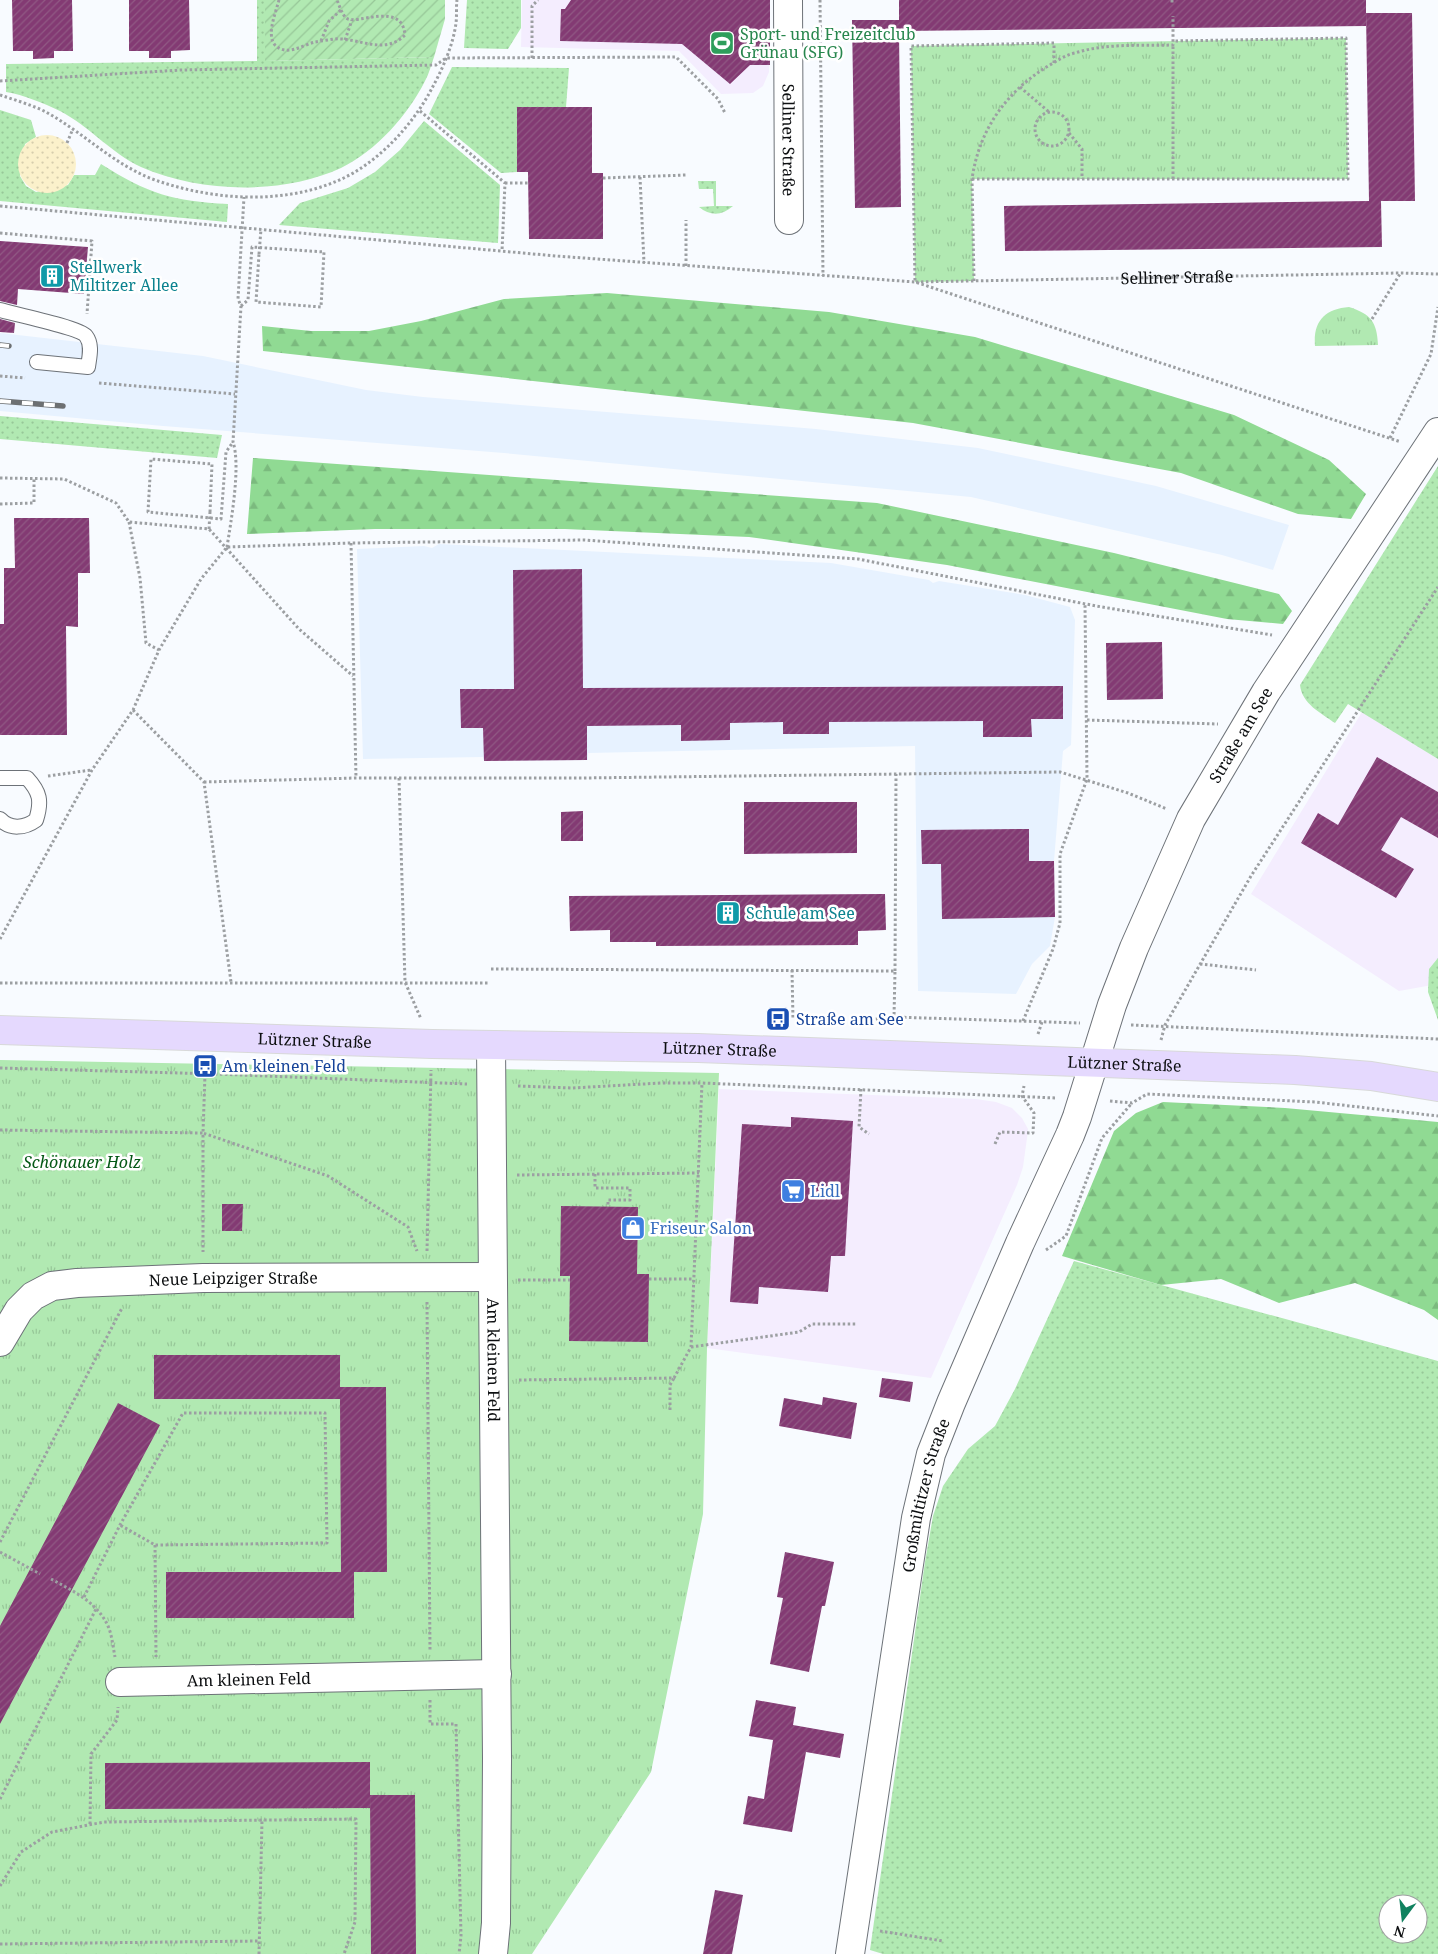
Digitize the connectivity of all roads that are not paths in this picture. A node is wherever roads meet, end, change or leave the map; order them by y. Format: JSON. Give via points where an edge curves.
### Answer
{"nodes":[{"id":1,"x":788,"y":0,"type":"edge"},
{"id":2,"x":789,"y":220,"type":"dead end"},
{"id":3,"x":0,"y":310,"type":"edge"},
{"id":4,"x":37,"y":362,"type":"dead end"},
{"id":5,"x":1438,"y":432,"type":"edge"},
{"id":6,"x":0,"y":778,"type":"edge"},
{"id":7,"x":0,"y":819,"type":"edge"},
{"id":8,"x":0,"y":1030,"type":"edge"},
{"id":9,"x":491,"y":1045,"type":"junction"},
{"id":10,"x":1093,"y":1063,"type":"junction"},
{"id":11,"x":1438,"y":1087,"type":"edge"},
{"id":12,"x":492,"y":1279,"type":"junction"},
{"id":13,"x":0,"y":1342,"type":"edge"},
{"id":14,"x":497,"y":1674,"type":"junction"},
{"id":15,"x":120,"y":1682,"type":"road end"},
{"id":16,"x":493,"y":1954,"type":"edge"},
{"id":17,"x":850,"y":1954,"type":"edge"}],
"edges":[{"from":1,"to":2,"type":"street","name":"Selliner Straße"},
{"from":3,"to":4,"type":"lane","via":[[70,328],[88,338],[88,367]]},
{"from":5,"to":10,"type":"street","name":"Straße am See","via":[[1300,640],[1192,819],[1134,948],[1104,1024]]},
{"from":6,"to":7,"type":"lane","via":[[27,778],[37,789],[39,800],[36,820],[29,825],[20,828],[4,824]]},
{"from":8,"to":9,"type":"main road","name":"Lützner Straße"},
{"from":9,"to":10,"type":"main road","name":"Lützner Straße","via":[[698,1048]]},
{"from":9,"to":12,"type":"street","name":"Am kleinen Feld"},
{"from":10,"to":11,"type":"main road","name":"Lützner Straße","via":[[1295,1070],[1371,1076]]},
{"from":10,"to":17,"type":"street","name":"Großmiltitzer Straße","via":[[1078,1118],[1020,1243],[931,1454],[916,1518]]},
{"from":12,"to":13,"type":"street","name":"Neue Leipziger Straße","via":[[203,1278],[52,1286],[33,1296],[19,1310]]},
{"from":12,"to":14,"type":"street","name":"Am kleinen Feld"},
{"from":14,"to":15,"type":"street","name":"Am kleinen Feld"},
{"from":14,"to":16,"type":"street","name":"Am kleinen Feld","via":[[496,1923]]}]}
